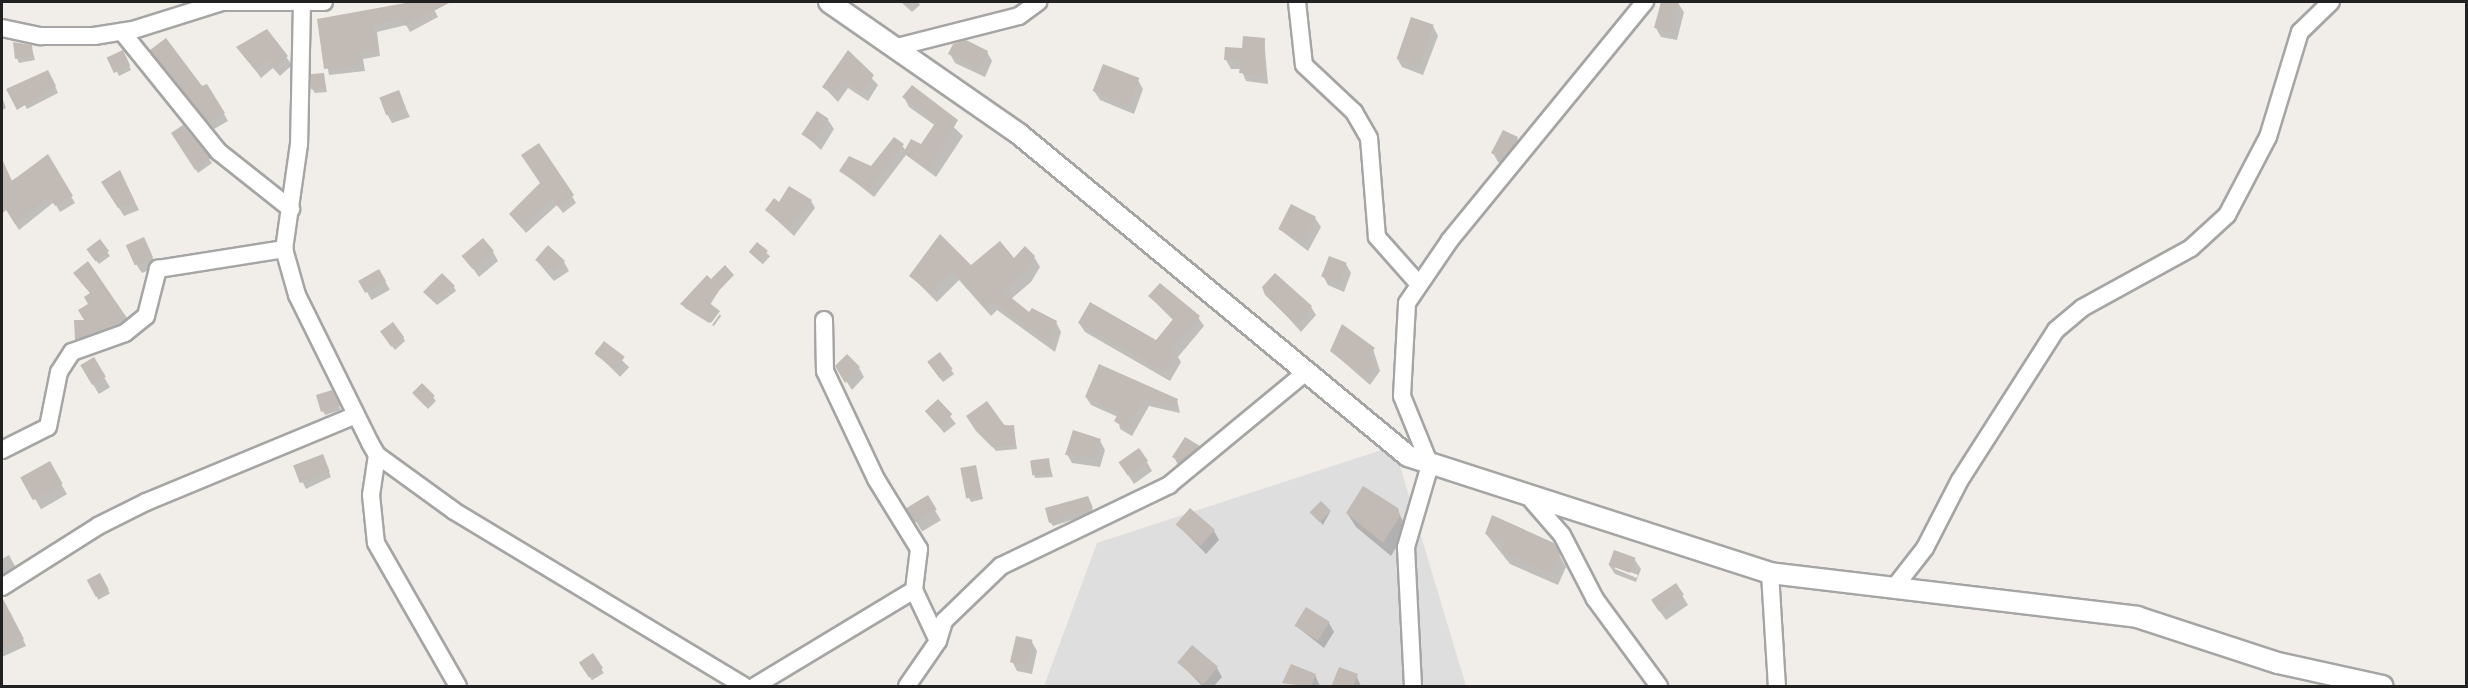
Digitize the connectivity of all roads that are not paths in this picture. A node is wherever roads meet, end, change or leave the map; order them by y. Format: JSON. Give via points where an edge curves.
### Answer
{"nodes":[{"id":1,"x":314,"y":2,"type":"edge"},
{"id":2,"x":830,"y":2,"type":"edge"},
{"id":3,"x":1038,"y":2,"type":"edge"},
{"id":4,"x":1298,"y":2,"type":"edge"},
{"id":5,"x":1645,"y":2,"type":"edge"},
{"id":6,"x":2331,"y":2,"type":"edge"},
{"id":7,"x":2,"y":28,"type":"edge"},
{"id":8,"x":122,"y":32,"type":"junction"},
{"id":9,"x":897,"y":47,"type":"junction"},
{"id":10,"x":291,"y":209,"type":"junction"},
{"id":11,"x":284,"y":249,"type":"junction"},
{"id":12,"x":1417,"y":282,"type":"junction"},
{"id":13,"x":824,"y":320,"type":"dead end"},
{"id":14,"x":1306,"y":372,"type":"junction"},
{"id":15,"x":354,"y":417,"type":"junction"},
{"id":16,"x":2,"y":450,"type":"edge"},
{"id":17,"x":377,"y":455,"type":"junction"},
{"id":18,"x":1430,"y":465,"type":"junction"},
{"id":19,"x":1529,"y":496,"type":"junction"},
{"id":20,"x":1770,"y":573,"type":"junction"},
{"id":21,"x":2,"y":587,"type":"edge"},
{"id":22,"x":1893,"y":589,"type":"junction"},
{"id":23,"x":914,"y":590,"type":"junction"},
{"id":24,"x":938,"y":641,"type":"junction"},
{"id":25,"x":458,"y":687,"type":"edge"},
{"id":26,"x":744,"y":687,"type":"edge"},
{"id":27,"x":755,"y":687,"type":"edge"},
{"id":28,"x":907,"y":687,"type":"edge"},
{"id":29,"x":1413,"y":687,"type":"edge"},
{"id":30,"x":1659,"y":687,"type":"edge"},
{"id":31,"x":1777,"y":687,"type":"edge"},
{"id":32,"x":2383,"y":687,"type":"edge"}],
"edges":[{"from":1,"to":8,"type":"street","via":[[222,2]]},
{"from":1,"to":10,"type":"street"},
{"from":2,"to":9,"type":"street"},
{"from":3,"to":9,"type":"street","via":[[1019,16]]},
{"from":4,"to":12,"type":"street","via":[[1304,65],[1353,112],[1369,138],[1370,192],[1377,237]]},
{"from":5,"to":12,"type":"street"},
{"from":6,"to":22,"type":"street","via":[[2300,32],[2268,137],[2227,215],[2191,248],[2082,308],[2056,330],[1960,480],[1925,548]]},
{"from":7,"to":8,"type":"street","via":[[41,36]]},
{"from":8,"to":10,"type":"street","via":[[219,152]]},
{"from":9,"to":14,"type":"street","via":[[1019,134]]},
{"from":10,"to":11,"type":"street"},
{"from":11,"to":15,"type":"street","via":[[297,295]]},
{"from":11,"to":16,"type":"street","via":[[158,269],[146,316],[125,333],[72,352],[59,372],[48,427]]},
{"from":12,"to":18,"type":"street","via":[[1407,303],[1402,396]]},
{"from":13,"to":23,"type":"street","via":[[828,381],[876,479],[919,549]]},
{"from":14,"to":18,"type":"street","via":[[1393,447]]},
{"from":14,"to":24,"type":"street","via":[[1169,484],[1001,566],[949,615]]},
{"from":15,"to":17,"type":"street"},
{"from":15,"to":21,"type":"street","via":[[136,507]]},
{"from":17,"to":25,"type":"street","via":[[371,495],[376,543]]},
{"from":17,"to":26,"type":"street","via":[[506,544]]},
{"from":18,"to":19,"type":"street"},
{"from":18,"to":29,"type":"street","via":[[1406,547]]},
{"from":19,"to":20,"type":"street"},
{"from":19,"to":30,"type":"street","via":[[1562,535],[1595,599]]},
{"from":20,"to":22,"type":"street"},
{"from":20,"to":31,"type":"street"},
{"from":22,"to":32,"type":"street","via":[[2138,617],[2278,663]]},
{"from":23,"to":24,"type":"street"},
{"from":23,"to":27,"type":"street"},
{"from":24,"to":28,"type":"street"}]}
